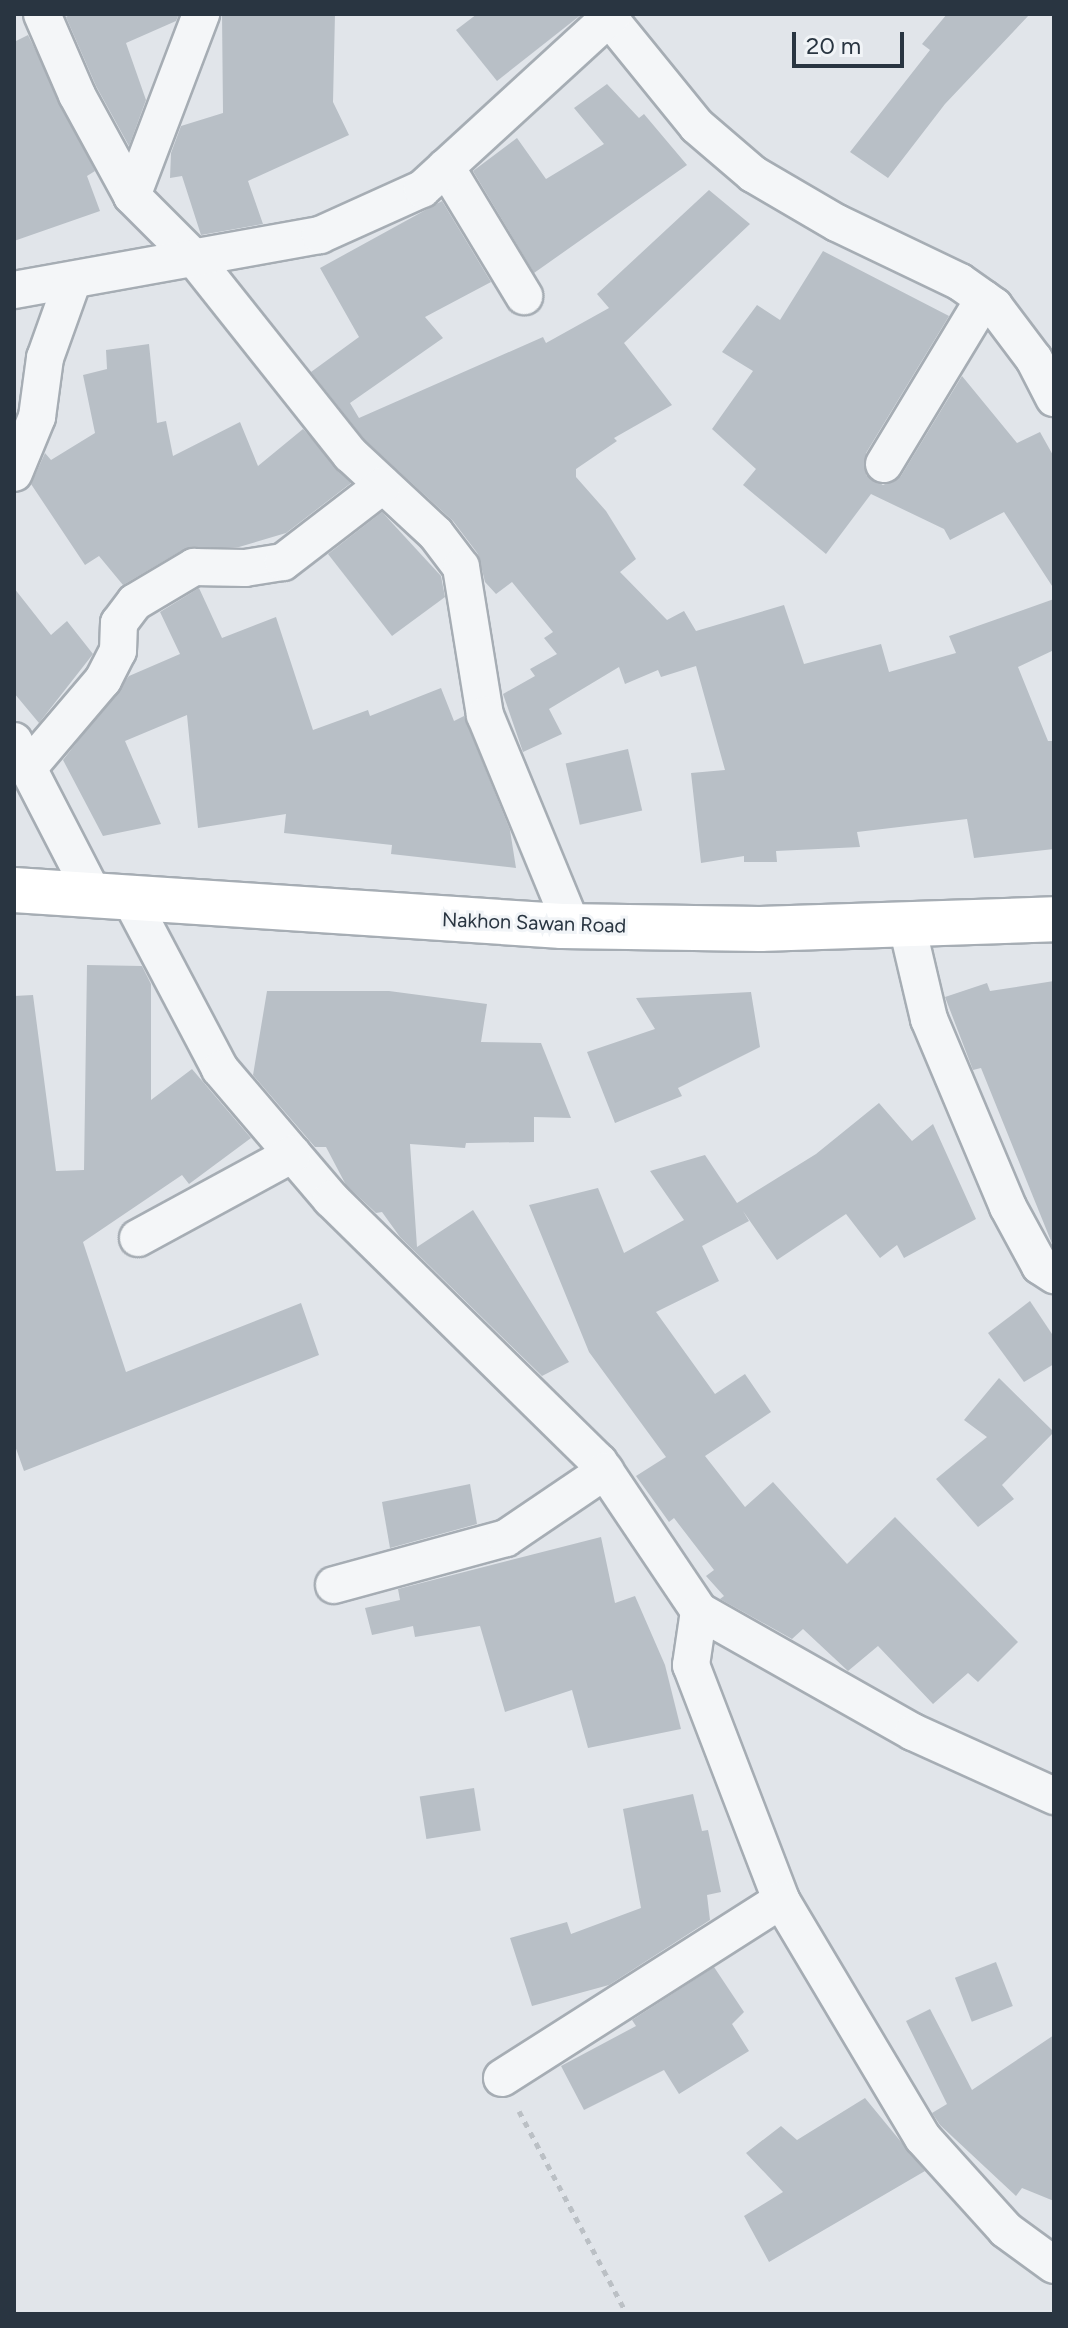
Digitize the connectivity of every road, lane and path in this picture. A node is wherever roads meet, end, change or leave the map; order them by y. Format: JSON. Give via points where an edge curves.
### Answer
{"nodes":[{"id":1,"x":42,"y":14,"type":"edge"},
{"id":2,"x":201,"y":14,"type":"edge"},
{"id":3,"x":609,"y":15,"type":"edge"},
{"id":4,"x":446,"y":167,"type":"junction"},
{"id":5,"x":132,"y":196,"type":"junction"},
{"id":6,"x":194,"y":258,"type":"junction"},
{"id":7,"x":73,"y":280,"type":"junction"},
{"id":8,"x":14,"y":290,"type":"edge"},
{"id":9,"x":524,"y":296,"type":"dead end"},
{"id":10,"x":984,"y":299,"type":"junction"},
{"id":11,"x":1054,"y":398,"type":"edge"},
{"id":12,"x":884,"y":464,"type":"dead end"},
{"id":13,"x":14,"y":473,"type":"edge"},
{"id":14,"x":383,"y":485,"type":"junction"},
{"id":15,"x":21,"y":754,"type":"edge"},
{"id":16,"x":14,"y":890,"type":"edge"},
{"id":17,"x":113,"y":898,"type":"junction"},
{"id":18,"x":1054,"y":919,"type":"edge"},
{"id":19,"x":572,"y":926,"type":"junction"},
{"id":20,"x":907,"y":926,"type":"junction"},
{"id":21,"x":293,"y":1154,"type":"junction"},
{"id":22,"x":138,"y":1238,"type":"dead end"},
{"id":23,"x":1054,"y":1275,"type":"edge"},
{"id":24,"x":605,"y":1471,"type":"junction"},
{"id":25,"x":334,"y":1585,"type":"dead end"},
{"id":26,"x":699,"y":1611,"type":"junction"},
{"id":27,"x":1054,"y":1796,"type":"edge"},
{"id":28,"x":781,"y":1900,"type":"junction"},
{"id":29,"x":502,"y":2078,"type":"joint"},
{"id":30,"x":1054,"y":2265,"type":"edge"},
{"id":31,"x":627,"y":2314,"type":"edge"}],
"edges":[{"from":1,"to":5,"type":"street","via":[[77,95]]},
{"from":2,"to":5,"type":"street"},
{"from":3,"to":4,"type":"street"},
{"from":3,"to":10,"type":"street","via":[[697,126],[753,174]]},
{"from":4,"to":6,"type":"street","via":[[422,189],[320,235]]},
{"from":4,"to":9,"type":"street"},
{"from":5,"to":6,"type":"street"},
{"from":6,"to":7,"type":"street"},
{"from":6,"to":14,"type":"street","via":[[350,454]]},
{"from":7,"to":8,"type":"street"},
{"from":7,"to":13,"type":"street","via":[[45,358],[37,417]]},
{"from":10,"to":11,"type":"street","via":[[1034,359]]},
{"from":10,"to":12,"type":"street"},
{"from":14,"to":15,"type":"street","via":[[283,562],[194,567],[135,602],[119,623],[118,651],[103,680]]},
{"from":14,"to":19,"type":"street","via":[[436,534],[461,567],[485,715]]},
{"from":15,"to":17,"type":"street"},
{"from":16,"to":17,"type":"main road","name":"Nakhon Sawan Road"},
{"from":17,"to":19,"type":"main road","name":"Nakhon Sawan Road"},
{"from":17,"to":21,"type":"street","via":[[220,1069]]},
{"from":18,"to":20,"type":"main road","name":"Nakhon Sawan Road"},
{"from":19,"to":20,"type":"main road","name":"Nakhon Sawan Road"},
{"from":20,"to":23,"type":"street","via":[[929,1019],[1008,1207],[1040,1266]]},
{"from":21,"to":22,"type":"street"},
{"from":21,"to":24,"type":"street","via":[[331,1199]]},
{"from":24,"to":25,"type":"street","via":[[506,1538]]},
{"from":24,"to":26,"type":"street"},
{"from":26,"to":27,"type":"street","via":[[913,1732]]},
{"from":26,"to":28,"type":"street","via":[[691,1665]]},
{"from":28,"to":29,"type":"street"},
{"from":28,"to":30,"type":"street","via":[[923,2138],[1006,2230]]},
{"from":29,"to":31,"type":"path"}]}
